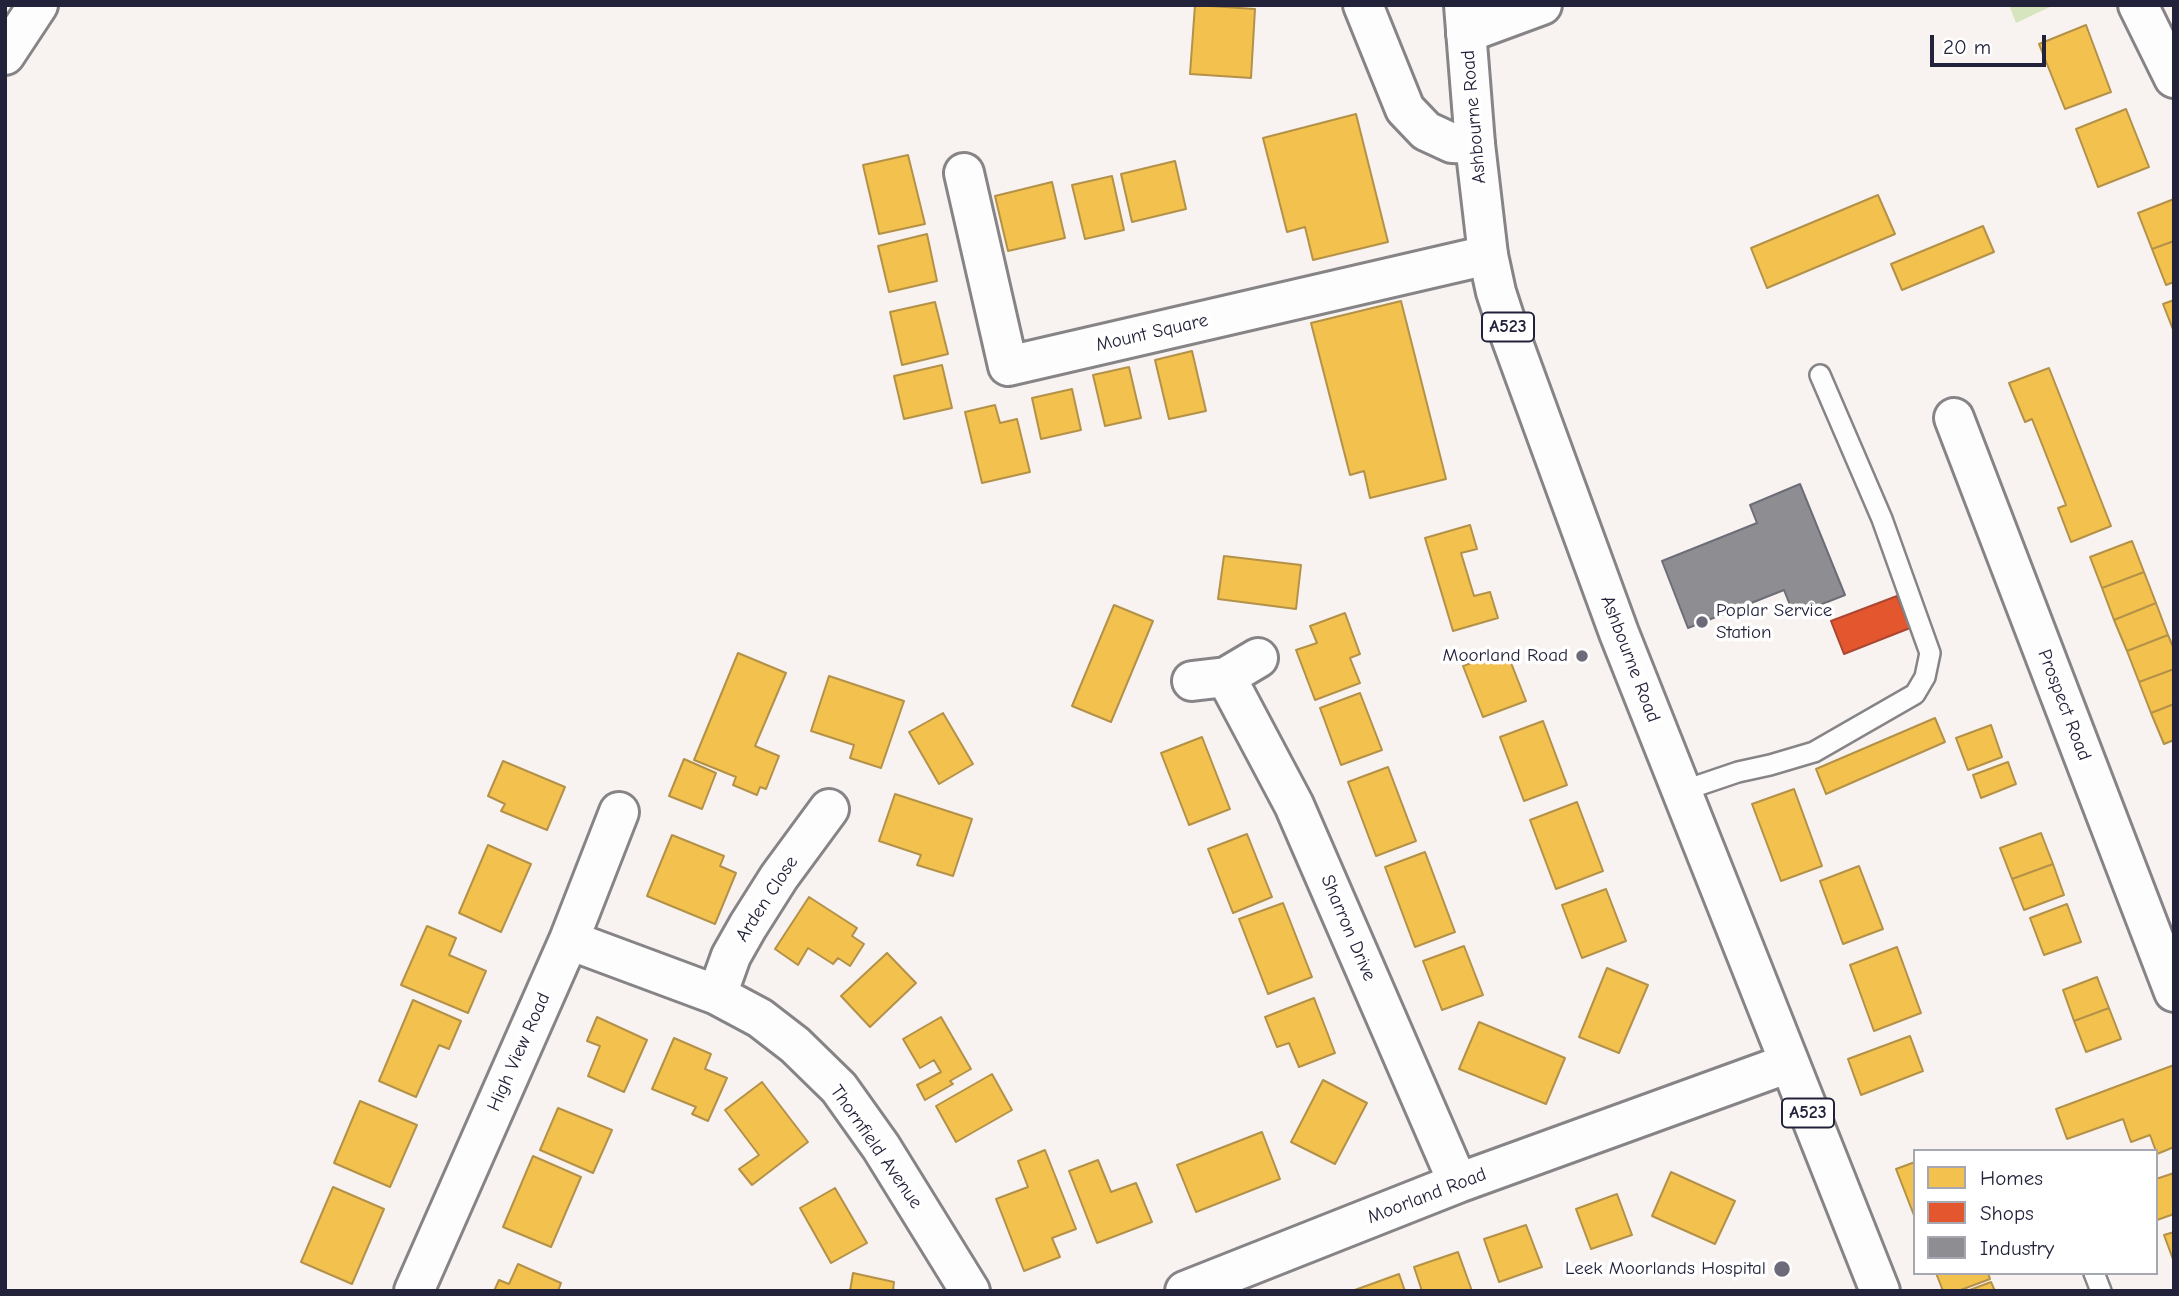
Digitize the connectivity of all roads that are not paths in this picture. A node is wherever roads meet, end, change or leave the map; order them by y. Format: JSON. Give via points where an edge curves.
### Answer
{"nodes":[{"id":1,"x":38,"y":5,"type":"edge"},
{"id":2,"x":1363,"y":5,"type":"edge"},
{"id":3,"x":1542,"y":5,"type":"edge"},
{"id":4,"x":2137,"y":5,"type":"edge"},
{"id":5,"x":1465,"y":19,"type":"edge"},
{"id":6,"x":5,"y":55,"type":"edge"},
{"id":7,"x":2174,"y":78,"type":"edge"},
{"id":8,"x":1475,"y":144,"type":"junction"},
{"id":9,"x":964,"y":173,"type":"dead end"},
{"id":10,"x":1488,"y":255,"type":"junction"},
{"id":11,"x":1820,"y":375,"type":"dead end"},
{"id":12,"x":1954,"y":418,"type":"dead end"},
{"id":13,"x":1258,"y":658,"type":"dead end"},
{"id":14,"x":1682,"y":791,"type":"junction"},
{"id":15,"x":829,"y":809,"type":"dead end"},
{"id":16,"x":619,"y":812,"type":"dead end"},
{"id":17,"x":569,"y":940,"type":"junction"},
{"id":18,"x":2174,"y":992,"type":"edge"},
{"id":19,"x":717,"y":995,"type":"junction"},
{"id":20,"x":1789,"y":1063,"type":"junction"},
{"id":21,"x":1458,"y":1183,"type":"junction"},
{"id":22,"x":414,"y":1291,"type":"edge"},
{"id":23,"x":970,"y":1291,"type":"edge"},
{"id":24,"x":1185,"y":1291,"type":"edge"},
{"id":25,"x":1880,"y":1291,"type":"edge"}],
"edges":[{"from":1,"to":6,"type":"main road"},
{"from":2,"to":8,"type":"main road","via":[[1405,109],[1426,131],[1452,142]]},
{"from":3,"to":5,"type":"main road"},
{"from":4,"to":7,"type":"main road"},
{"from":5,"to":8,"type":"main road","name":"Ashbourne Road","number":"A523"},
{"from":8,"to":10,"type":"main road","name":"Ashbourne Road","number":"A523"},
{"from":9,"to":10,"type":"main road","name":"Mount Square","via":[[1008,366]]},
{"from":10,"to":14,"type":"main road","name":"Ashbourne Road","number":"A523","via":[[1514,345]]},
{"from":11,"to":14,"type":"lane","via":[[1882,519],[1930,653],[1925,677],[1915,694],[1814,751]]},
{"from":12,"to":18,"type":"main road","name":"Prospect Road"},
{"from":13,"to":21,"type":"main road","name":"Sharron Drive","via":[[1209,679],[1294,805]]},
{"from":14,"to":20,"type":"main road","name":"Ashbourne Road","number":"A523"},
{"from":15,"to":19,"type":"main road","name":"Arden Close","via":[[748,926]]},
{"from":16,"to":17,"type":"main road","name":"High View Road"},
{"from":17,"to":19,"type":"main road","name":"Thornfield Avenue"},
{"from":17,"to":22,"type":"main road","name":"High View Road"},
{"from":19,"to":23,"type":"main road","name":"Thornfield Avenue","via":[[761,1018],[839,1088]]},
{"from":20,"to":21,"type":"main road","name":"Moorland Road"},
{"from":20,"to":25,"type":"main road","name":"Ashbourne Road","number":"A523"},
{"from":21,"to":24,"type":"main road","name":"Moorland Road"}]}
